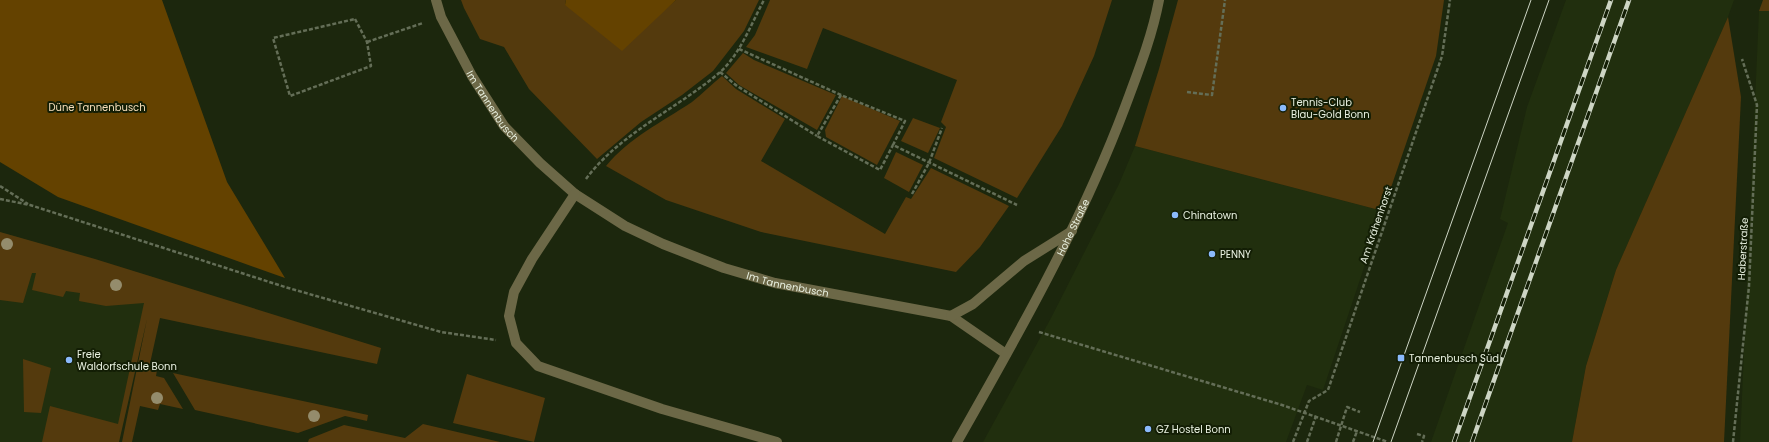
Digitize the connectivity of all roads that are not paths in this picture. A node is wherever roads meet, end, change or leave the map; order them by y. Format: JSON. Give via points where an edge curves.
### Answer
{"nodes":[{"id":1,"x":436,"y":0,"type":"edge"},
{"id":2,"x":1159,"y":0,"type":"edge"},
{"id":3,"x":575,"y":194,"type":"junction"},
{"id":4,"x":1072,"y":231,"type":"junction"},
{"id":5,"x":951,"y":316,"type":"junction"},
{"id":6,"x":1006,"y":354,"type":"junction"},
{"id":7,"x":777,"y":442,"type":"edge"},
{"id":8,"x":957,"y":442,"type":"edge"}],
"edges":[{"from":1,"to":3,"type":"street","name":"Im Tannenbusch","via":[[441,17],[472,76],[504,126]]},
{"from":2,"to":4,"type":"street","name":"Hohe Straße","via":[[1139,69],[1111,144]]},
{"from":3,"to":5,"type":"street","name":"Im Tannenbusch","via":[[625,226],[724,268],[775,283]]},
{"from":3,"to":7,"type":"street","via":[[532,259],[514,292],[509,316],[516,343],[538,366],[662,409]]},
{"from":4,"to":5,"type":"street","via":[[1024,261],[973,304]]},
{"from":4,"to":6,"type":"street","name":"Hohe Straße"},
{"from":5,"to":6,"type":"street","name":"Im Tannenbusch"},
{"from":6,"to":8,"type":"street","name":"Hohe Straße"}]}
